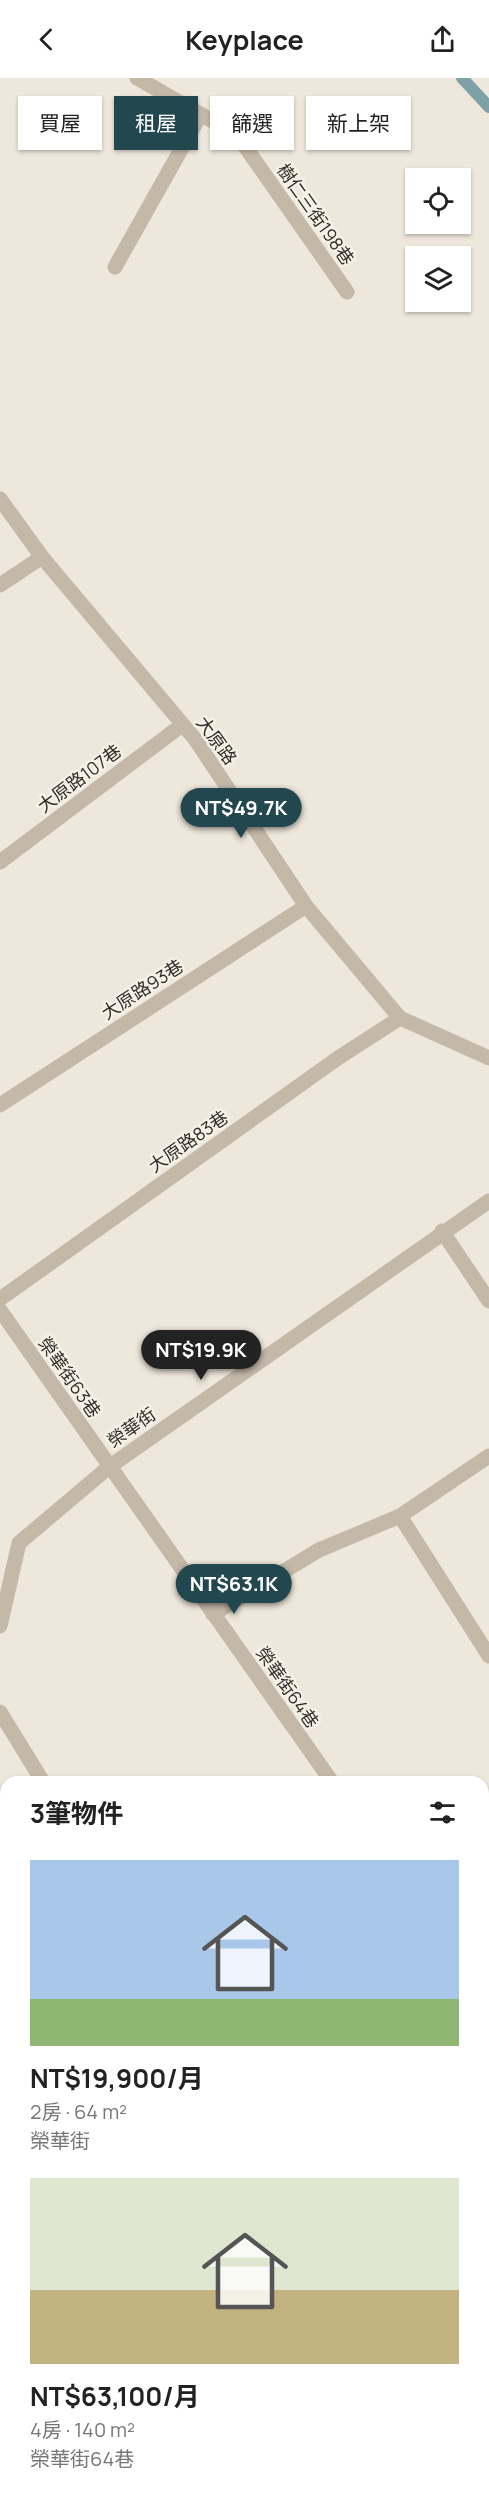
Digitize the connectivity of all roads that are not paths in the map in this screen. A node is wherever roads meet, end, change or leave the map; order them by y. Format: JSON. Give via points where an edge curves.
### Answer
{"nodes":[{"id":1,"x":137,"y":78,"type":"edge"},
{"id":2,"x":201,"y":114,"type":"junction"},
{"id":3,"x":115,"y":267,"type":"dead end"},
{"id":4,"x":346,"y":292,"type":"dead end"},
{"id":5,"x":0,"y":498,"type":"edge"},
{"id":6,"x":42,"y":557,"type":"junction"},
{"id":7,"x":0,"y":585,"type":"edge"},
{"id":8,"x":182,"y":725,"type":"junction"},
{"id":9,"x":0,"y":862,"type":"edge"},
{"id":10,"x":306,"y":906,"type":"junction"},
{"id":11,"x":400,"y":1018,"type":"junction"},
{"id":12,"x":489,"y":1058,"type":"edge"},
{"id":13,"x":0,"y":1105,"type":"edge"},
{"id":14,"x":489,"y":1201,"type":"edge"},
{"id":15,"x":442,"y":1231,"type":"junction"},
{"id":16,"x":0,"y":1299,"type":"edge"},
{"id":17,"x":489,"y":1300,"type":"edge"},
{"id":18,"x":0,"y":1310,"type":"edge"},
{"id":19,"x":489,"y":1456,"type":"edge"},
{"id":20,"x":109,"y":1467,"type":"junction"},
{"id":21,"x":400,"y":1516,"type":"junction"},
{"id":22,"x":213,"y":1614,"type":"junction"},
{"id":23,"x":0,"y":1626,"type":"edge"},
{"id":24,"x":489,"y":1656,"type":"edge"},
{"id":25,"x":0,"y":1712,"type":"edge"},
{"id":26,"x":39,"y":1776,"type":"edge"},
{"id":27,"x":328,"y":1776,"type":"edge"}],
"edges":[{"from":1,"to":2,"type":"street","name":"樹仁三街198巷"},
{"from":2,"to":3,"type":"street"},
{"from":2,"to":4,"type":"street","name":"樹仁三街198巷","via":[[237,135]]},
{"from":5,"to":6,"type":"street","name":"大原路"},
{"from":6,"to":7,"type":"street"},
{"from":6,"to":8,"type":"street","name":"大原路"},
{"from":8,"to":9,"type":"street","name":"大原路107巷"},
{"from":8,"to":10,"type":"street","name":"大原路"},
{"from":10,"to":11,"type":"street","name":"大原路"},
{"from":10,"to":13,"type":"street","name":"大原路93巷"},
{"from":11,"to":12,"type":"street","name":"大原路"},
{"from":11,"to":16,"type":"street","name":"大原路83巷"},
{"from":14,"to":15,"type":"street","name":"榮華街"},
{"from":15,"to":17,"type":"street"},
{"from":15,"to":20,"type":"street","name":"榮華街"},
{"from":18,"to":20,"type":"street","name":"榮華街63巷"},
{"from":19,"to":21,"type":"street"},
{"from":20,"to":22,"type":"street","name":"榮華街64巷"},
{"from":20,"to":23,"type":"street","name":"榮華街","via":[[19,1543]]},
{"from":21,"to":22,"type":"street","via":[[319,1550]]},
{"from":21,"to":24,"type":"street"},
{"from":22,"to":27,"type":"street","name":"榮華街64巷"},
{"from":25,"to":26,"type":"street"}]}
